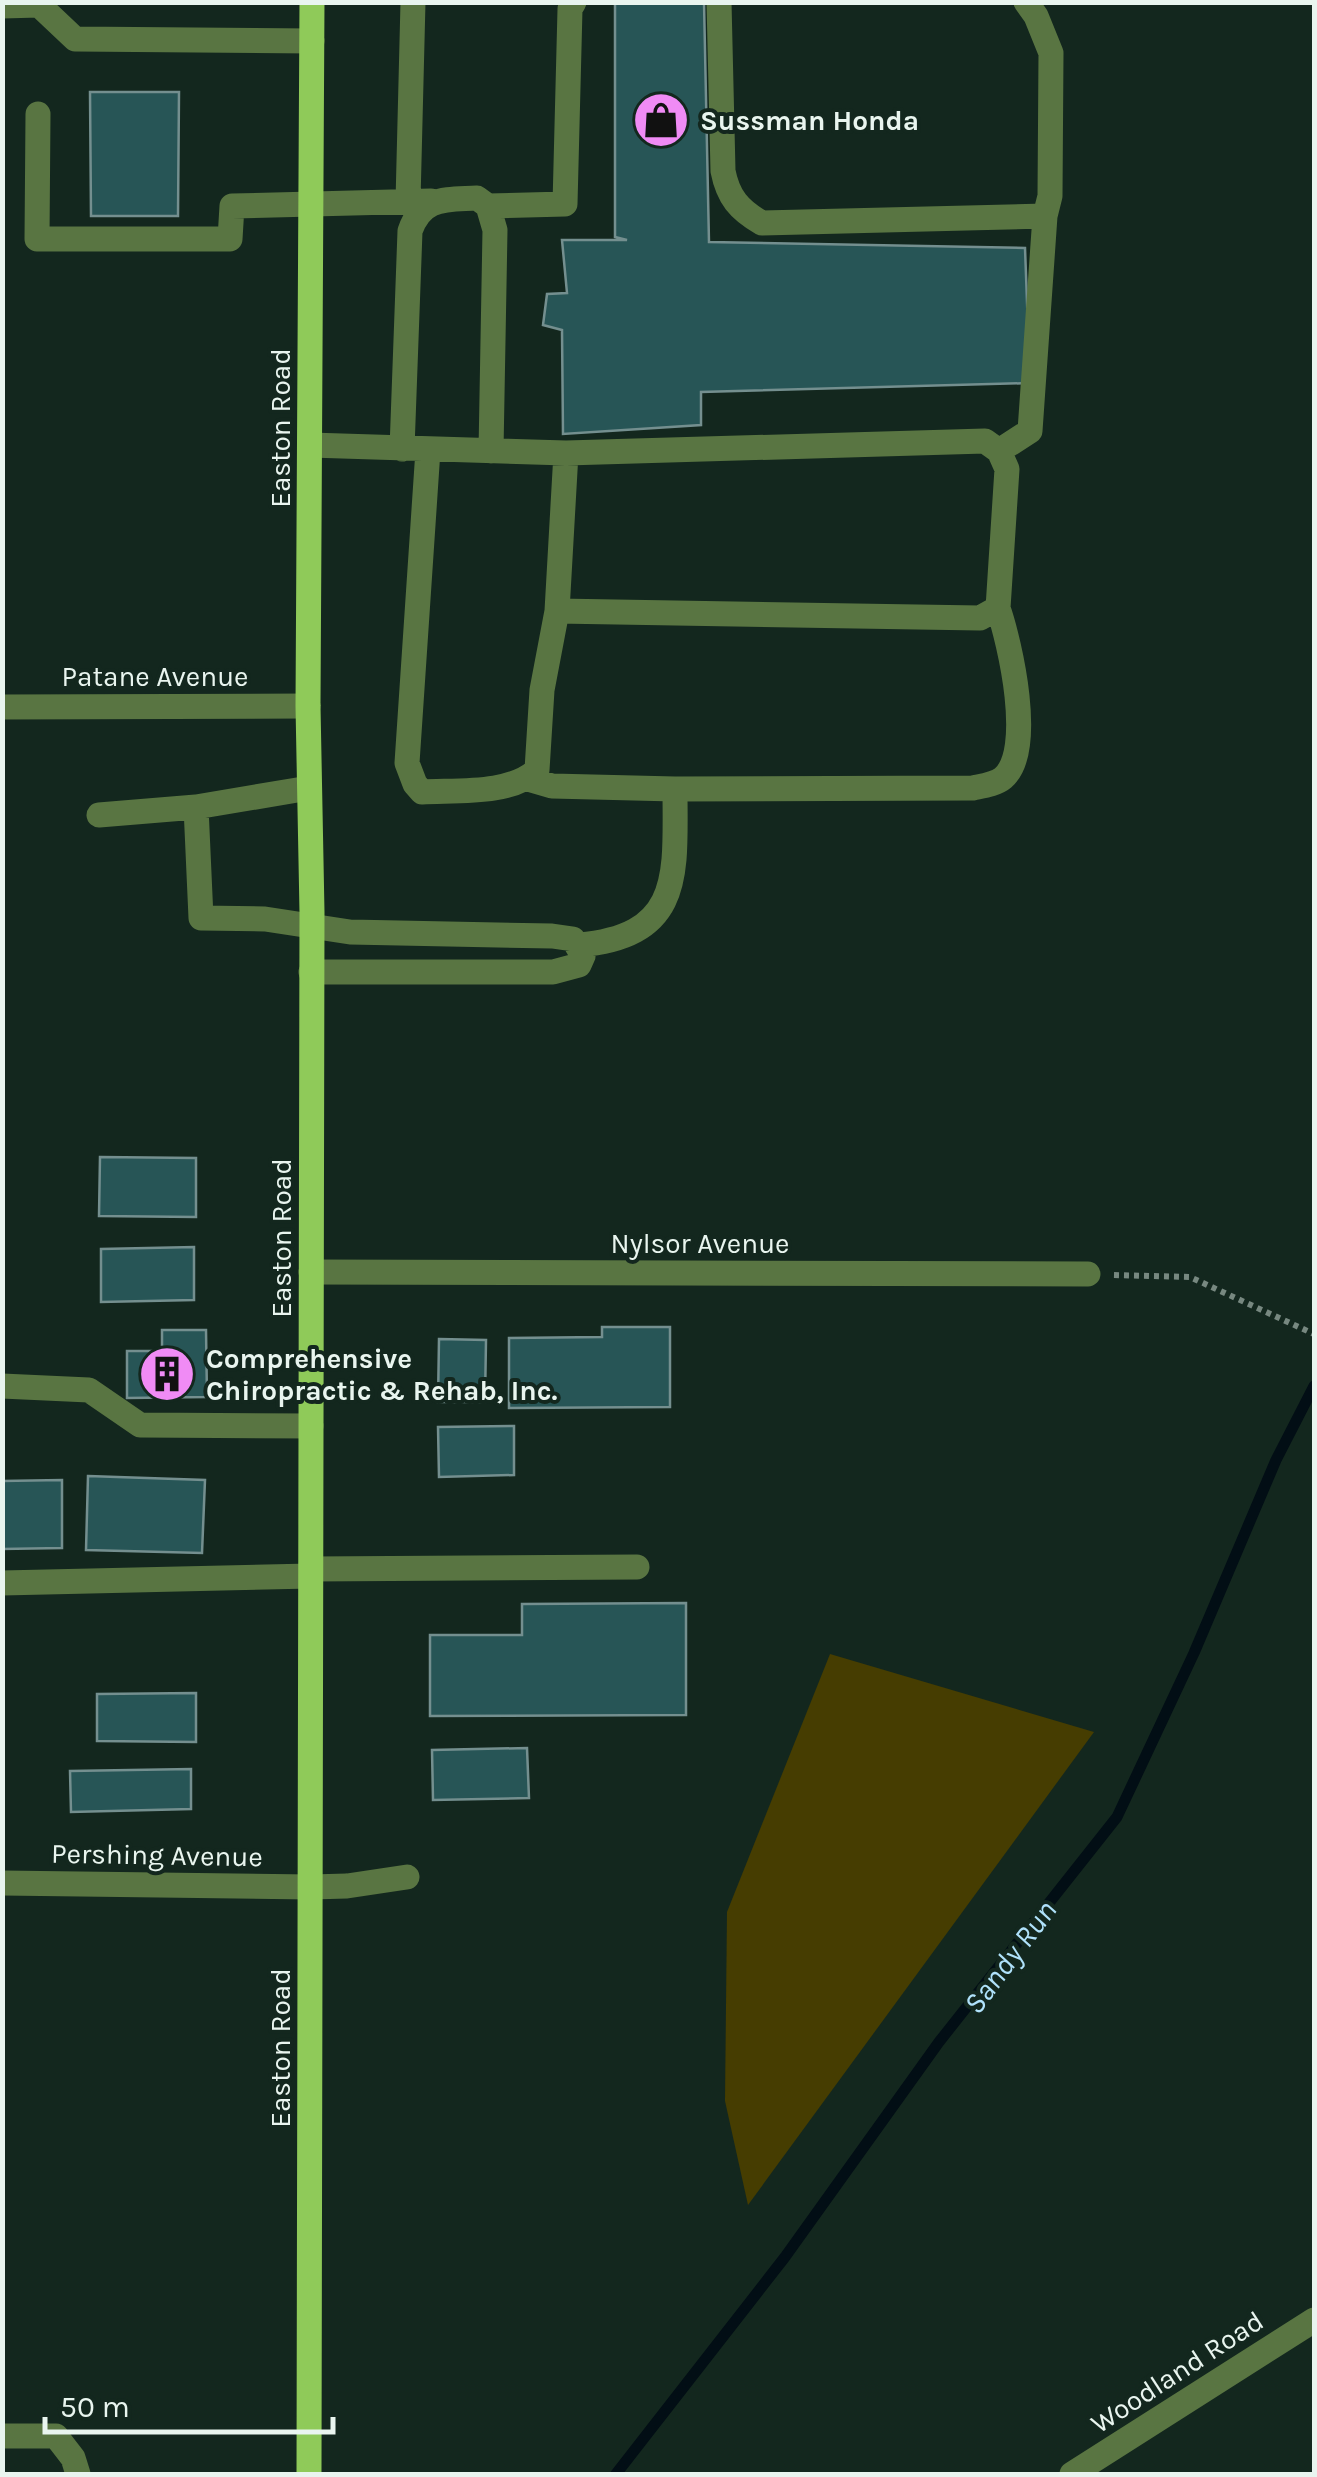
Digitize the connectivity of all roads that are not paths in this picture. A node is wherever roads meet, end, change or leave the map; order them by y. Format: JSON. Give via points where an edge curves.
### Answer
{"nodes":[{"id":1,"x":312,"y":2,"type":"edge"},
{"id":2,"x":413,"y":2,"type":"edge"},
{"id":3,"x":574,"y":2,"type":"edge"},
{"id":4,"x":719,"y":2,"type":"edge"},
{"id":5,"x":1026,"y":2,"type":"edge"},
{"id":6,"x":2,"y":6,"type":"edge"},
{"id":7,"x":312,"y":41,"type":"junction"},
{"id":8,"x":38,"y":114,"type":"dead end"},
{"id":9,"x":420,"y":200,"type":"junction"},
{"id":10,"x":311,"y":203,"type":"junction"},
{"id":11,"x":488,"y":206,"type":"junction"},
{"id":12,"x":1046,"y":216,"type":"junction"},
{"id":13,"x":310,"y":445,"type":"junction"},
{"id":14,"x":402,"y":449,"type":"junction"},
{"id":15,"x":428,"y":450,"type":"junction"},
{"id":16,"x":998,"y":450,"type":"junction"},
{"id":17,"x":491,"y":451,"type":"junction"},
{"id":18,"x":566,"y":454,"type":"junction"},
{"id":19,"x":998,"y":608,"type":"junction"},
{"id":20,"x":557,"y":610,"type":"junction"},
{"id":21,"x":308,"y":706,"type":"junction"},
{"id":22,"x":2,"y":707,"type":"edge"},
{"id":23,"x":528,"y":779,"type":"junction"},
{"id":24,"x":309,"y":788,"type":"junction"},
{"id":25,"x":675,"y":789,"type":"junction"},
{"id":26,"x":196,"y":807,"type":"junction"},
{"id":27,"x":99,"y":815,"type":"dead end"},
{"id":28,"x":312,"y":927,"type":"junction"},
{"id":29,"x":579,"y":945,"type":"junction"},
{"id":30,"x":312,"y":972,"type":"junction"},
{"id":31,"x":312,"y":1272,"type":"junction"},
{"id":32,"x":1088,"y":1274,"type":"road end"},
{"id":33,"x":2,"y":1386,"type":"edge"},
{"id":34,"x":311,"y":1426,"type":"junction"},
{"id":35,"x":637,"y":1567,"type":"dead end"},
{"id":36,"x":311,"y":1573,"type":"junction"},
{"id":37,"x":2,"y":1583,"type":"edge"},
{"id":38,"x":408,"y":1876,"type":"dead end"},
{"id":39,"x":3,"y":1885,"type":"edge"},
{"id":40,"x":311,"y":1887,"type":"junction"},
{"id":41,"x":1314,"y":2320,"type":"edge"},
{"id":42,"x":2,"y":2436,"type":"edge"},
{"id":43,"x":78,"y":2474,"type":"edge"},
{"id":44,"x":309,"y":2474,"type":"edge"},
{"id":45,"x":1072,"y":2474,"type":"edge"}],
"edges":[{"from":1,"to":7,"type":"main road","name":"Easton Road"},
{"from":2,"to":9,"type":"street"},
{"from":3,"to":11,"type":"street","via":[[565,204]]},
{"from":4,"to":12,"type":"street","via":[[724,172],[742,212],[762,223]]},
{"from":5,"to":12,"type":"street","via":[[1051,54]]},
{"from":6,"to":7,"type":"street","via":[[39,5],[75,39]]},
{"from":7,"to":10,"type":"main road","name":"Easton Road"},
{"from":8,"to":10,"type":"street","via":[[37,239],[230,239],[232,206]]},
{"from":9,"to":10,"type":"street"},
{"from":9,"to":11,"type":"street","via":[[478,198]]},
{"from":9,"to":14,"type":"street","via":[[410,231]]},
{"from":10,"to":13,"type":"main road","name":"Easton Road"},
{"from":11,"to":17,"type":"street","via":[[495,230]]},
{"from":12,"to":16,"type":"street","via":[[1030,431]]},
{"from":13,"to":14,"type":"street"},
{"from":13,"to":21,"type":"main road","name":"Easton Road"},
{"from":14,"to":15,"type":"street"},
{"from":15,"to":17,"type":"street"},
{"from":15,"to":23,"type":"street","via":[[407,762],[422,792]]},
{"from":16,"to":18,"type":"street","via":[[986,441]]},
{"from":16,"to":19,"type":"street","via":[[1007,470]]},
{"from":17,"to":18,"type":"street"},
{"from":18,"to":20,"type":"street"},
{"from":19,"to":20,"type":"street","via":[[980,618]]},
{"from":19,"to":25,"type":"street","via":[[1009,640],[1019,723],[1015,762],[1002,780],[973,788]]},
{"from":20,"to":23,"type":"street","via":[[537,770]]},
{"from":21,"to":22,"type":"street","name":"Patane Avenue"},
{"from":21,"to":24,"type":"main road","name":"Easton Road"},
{"from":23,"to":25,"type":"street","via":[[552,786]]},
{"from":24,"to":26,"type":"street"},
{"from":24,"to":28,"type":"main road","name":"Easton Road"},
{"from":25,"to":29,"type":"street","via":[[668,897],[643,926],[611,942]]},
{"from":26,"to":27,"type":"street"},
{"from":26,"to":28,"type":"street","via":[[201,918]]},
{"from":28,"to":29,"type":"street","via":[[552,936]]},
{"from":28,"to":30,"type":"main road","name":"Easton Road"},
{"from":29,"to":30,"type":"street","via":[[579,966],[552,972]]},
{"from":30,"to":31,"type":"main road","name":"Easton Road"},
{"from":31,"to":32,"type":"street","name":"Nylsor Avenue"},
{"from":31,"to":34,"type":"main road","name":"Easton Road"},
{"from":33,"to":34,"type":"street","via":[[89,1390],[140,1425]]},
{"from":34,"to":36,"type":"main road","name":"Easton Road"},
{"from":35,"to":36,"type":"street"},
{"from":36,"to":37,"type":"street"},
{"from":36,"to":40,"type":"main road","name":"Easton Road"},
{"from":38,"to":40,"type":"street","name":"Pershing Avenue"},
{"from":39,"to":40,"type":"street","name":"Pershing Avenue"},
{"from":40,"to":44,"type":"main road","name":"Easton Road"},
{"from":41,"to":45,"type":"street","name":"Woodland Road"},
{"from":42,"to":43,"type":"street","via":[[56,2436]]}]}
